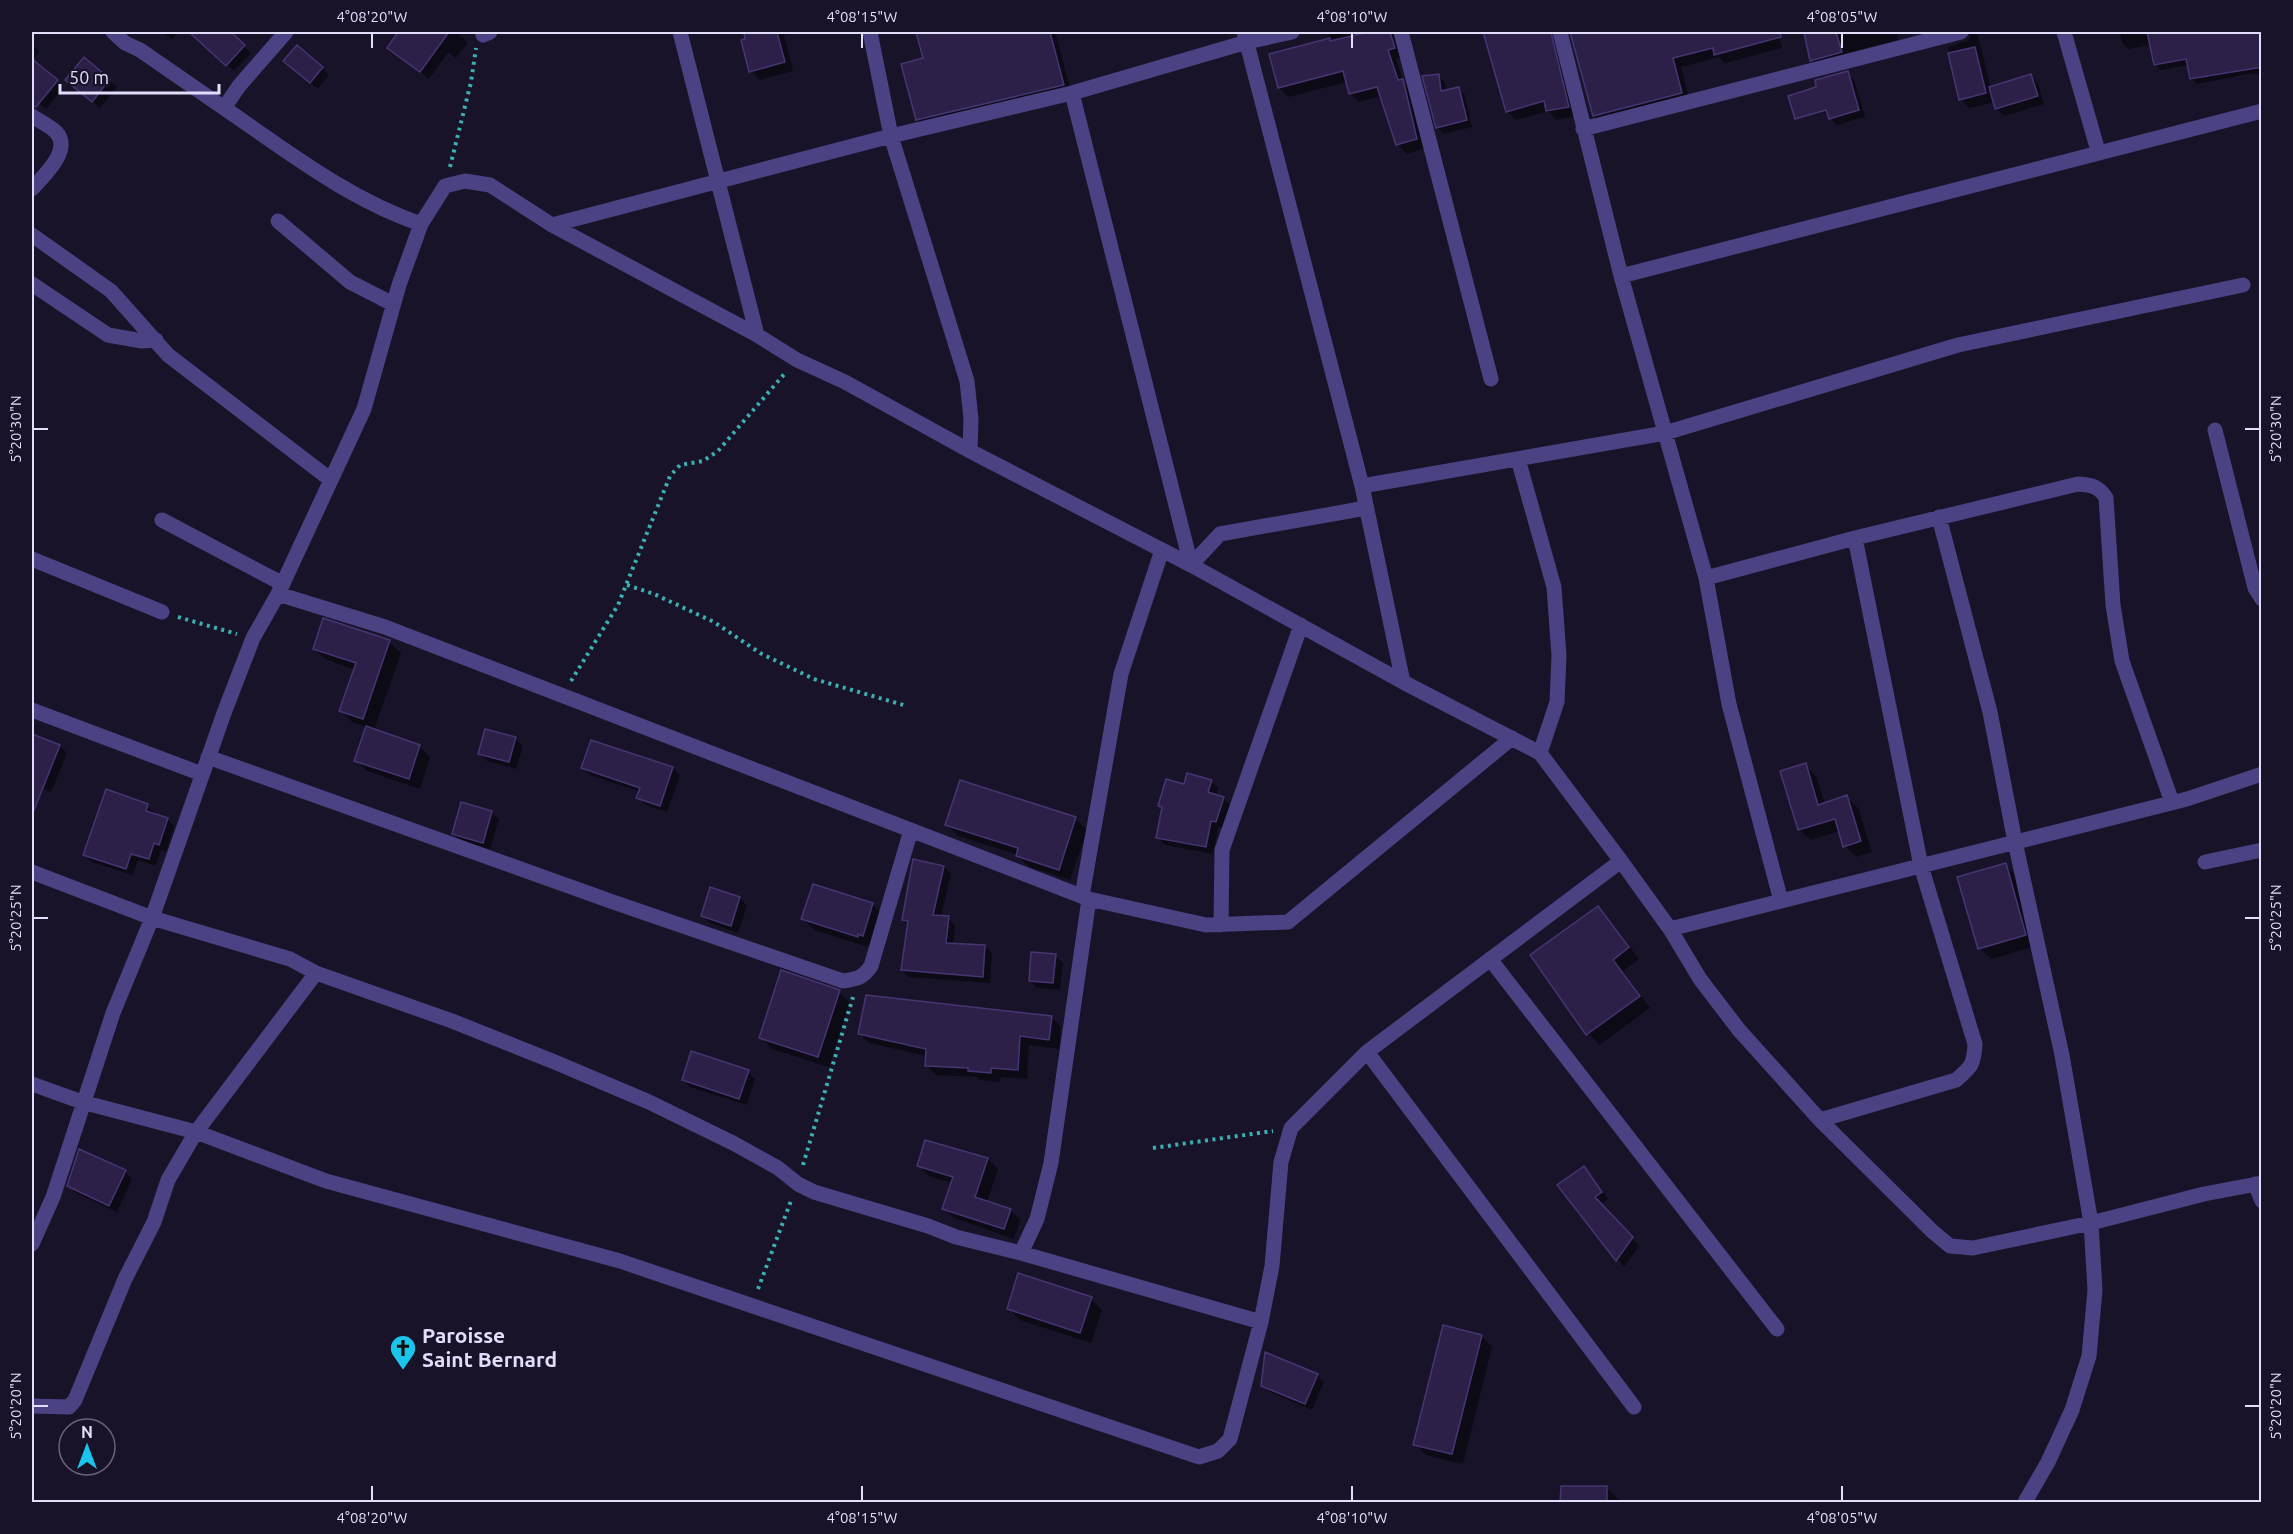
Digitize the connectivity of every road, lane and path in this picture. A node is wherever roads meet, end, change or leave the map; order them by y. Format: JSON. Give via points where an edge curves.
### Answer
{"nodes":[{"id":1,"x":113,"y":32,"type":"edge"},
{"id":2,"x":286,"y":32,"type":"edge"},
{"id":3,"x":680,"y":32,"type":"edge"},
{"id":4,"x":870,"y":32,"type":"edge"},
{"id":5,"x":1292,"y":32,"type":"edge"},
{"id":6,"x":1401,"y":32,"type":"edge"},
{"id":7,"x":1560,"y":32,"type":"edge"},
{"id":8,"x":1961,"y":32,"type":"edge"},
{"id":9,"x":2064,"y":32,"type":"edge"},
{"id":10,"x":486,"y":33,"type":"edge"},
{"id":11,"x":1245,"y":37,"type":"edge"},
{"id":12,"x":1072,"y":93,"type":"junction"},
{"id":13,"x":224,"y":108,"type":"junction"},
{"id":14,"x":2262,"y":111,"type":"edge"},
{"id":15,"x":32,"y":116,"type":"edge"},
{"id":16,"x":1584,"y":129,"type":"junction"},
{"id":17,"x":891,"y":136,"type":"junction"},
{"id":18,"x":2098,"y":151,"type":"junction"},
{"id":19,"x":718,"y":181,"type":"junction"},
{"id":20,"x":445,"y":186,"type":"junction"},
{"id":21,"x":32,"y":189,"type":"edge"},
{"id":22,"x":278,"y":221,"type":"dead end"},
{"id":23,"x":421,"y":224,"type":"junction"},
{"id":24,"x":552,"y":225,"type":"junction"},
{"id":25,"x":32,"y":236,"type":"edge"},
{"id":26,"x":1621,"y":276,"type":"junction"},
{"id":27,"x":32,"y":284,"type":"edge"},
{"id":28,"x":2243,"y":285,"type":"dead end"},
{"id":29,"x":393,"y":304,"type":"junction"},
{"id":30,"x":757,"y":335,"type":"junction"},
{"id":31,"x":156,"y":340,"type":"junction"},
{"id":32,"x":796,"y":360,"type":"junction"},
{"id":33,"x":1491,"y":380,"type":"dead end"},
{"id":34,"x":2215,"y":430,"type":"dead end"},
{"id":35,"x":1665,"y":433,"type":"junction"},
{"id":36,"x":970,"y":450,"type":"junction"},
{"id":37,"x":1518,"y":459,"type":"junction"},
{"id":38,"x":331,"y":480,"type":"junction"},
{"id":39,"x":1362,"y":486,"type":"junction"},
{"id":40,"x":1366,"y":508,"type":"junction"},
{"id":41,"x":1939,"y":517,"type":"junction"},
{"id":42,"x":162,"y":519,"type":"dead end"},
{"id":43,"x":1855,"y":538,"type":"junction"},
{"id":44,"x":1162,"y":550,"type":"junction"},
{"id":45,"x":32,"y":560,"type":"edge"},
{"id":46,"x":1191,"y":565,"type":"junction"},
{"id":47,"x":1706,"y":578,"type":"junction"},
{"id":48,"x":627,"y":585,"type":"junction"},
{"id":49,"x":280,"y":589,"type":"junction"},
{"id":50,"x":2262,"y":599,"type":"edge"},
{"id":51,"x":162,"y":612,"type":"joint"},
{"id":52,"x":1301,"y":625,"type":"junction"},
{"id":53,"x":253,"y":638,"type":"junction"},
{"id":54,"x":1403,"y":682,"type":"junction"},
{"id":55,"x":561,"y":697,"type":"junction"},
{"id":56,"x":907,"y":706,"type":"dead end"},
{"id":57,"x":32,"y":710,"type":"edge"},
{"id":58,"x":1512,"y":738,"type":"junction"},
{"id":59,"x":1540,"y":753,"type":"junction"},
{"id":60,"x":208,"y":757,"type":"junction"},
{"id":61,"x":202,"y":774,"type":"junction"},
{"id":62,"x":2262,"y":774,"type":"edge"},
{"id":63,"x":2172,"y":802,"type":"junction"},
{"id":64,"x":911,"y":830,"type":"junction"},
{"id":65,"x":2015,"y":842,"type":"junction"},
{"id":66,"x":2262,"y":850,"type":"edge"},
{"id":67,"x":1621,"y":861,"type":"junction"},
{"id":68,"x":2205,"y":862,"type":"dead end"},
{"id":69,"x":1921,"y":866,"type":"junction"},
{"id":70,"x":32,"y":873,"type":"edge"},
{"id":71,"x":1086,"y":898,"type":"junction"},
{"id":72,"x":1781,"y":901,"type":"junction"},
{"id":73,"x":152,"y":918,"type":"junction"},
{"id":74,"x":1221,"y":925,"type":"junction"},
{"id":75,"x":1670,"y":930,"type":"junction"},
{"id":76,"x":1490,"y":959,"type":"junction"},
{"id":77,"x":316,"y":974,"type":"junction"},
{"id":78,"x":858,"y":979,"type":"junction"},
{"id":79,"x":1367,"y":1052,"type":"junction"},
{"id":80,"x":32,"y":1084,"type":"edge"},
{"id":81,"x":82,"y":1102,"type":"junction"},
{"id":82,"x":1820,"y":1120,"type":"junction"},
{"id":83,"x":1291,"y":1128,"type":"junction"},
{"id":84,"x":196,"y":1132,"type":"junction"},
{"id":85,"x":1153,"y":1148,"type":"dead end"},
{"id":86,"x":798,"y":1184,"type":"junction"},
{"id":87,"x":2258,"y":1184,"type":"edge"},
{"id":88,"x":2262,"y":1201,"type":"edge"},
{"id":89,"x":2091,"y":1223,"type":"junction"},
{"id":90,"x":32,"y":1244,"type":"edge"},
{"id":91,"x":1021,"y":1253,"type":"junction"},
{"id":92,"x":752,"y":1306,"type":"junction"},
{"id":93,"x":1262,"y":1322,"type":"junction"},
{"id":94,"x":1777,"y":1329,"type":"dead end"},
{"id":95,"x":32,"y":1406,"type":"edge"},
{"id":96,"x":1634,"y":1407,"type":"dead end"},
{"id":97,"x":2025,"y":1503,"type":"edge"}],
"edges":[{"from":1,"to":13,"type":"street"},
{"from":2,"to":13,"type":"street"},
{"from":3,"to":19,"type":"street"},
{"from":4,"to":17,"type":"street"},
{"from":5,"to":11,"type":"street"},
{"from":6,"to":33,"type":"street"},
{"from":7,"to":16,"type":"street"},
{"from":8,"to":16,"type":"street"},
{"from":9,"to":18,"type":"street"},
{"from":10,"to":20,"type":"path","via":[[476,45],[460,134]]},
{"from":11,"to":12,"type":"street"},
{"from":11,"to":39,"type":"street"},
{"from":12,"to":17,"type":"street"},
{"from":12,"to":46,"type":"street"},
{"from":13,"to":23,"type":"street","via":[[331,181],[388,213]]},
{"from":14,"to":18,"type":"street"},
{"from":15,"to":21,"type":"street","via":[[57,133],[62,144],[62,152]]},
{"from":16,"to":26,"type":"street"},
{"from":17,"to":19,"type":"street"},
{"from":17,"to":36,"type":"street","via":[[967,381],[972,419]]},
{"from":18,"to":26,"type":"street"},
{"from":19,"to":24,"type":"street"},
{"from":19,"to":30,"type":"street"},
{"from":20,"to":23,"type":"street"},
{"from":20,"to":24,"type":"street","via":[[465,181],[490,185]]},
{"from":22,"to":29,"type":"street","via":[[350,282]]},
{"from":23,"to":29,"type":"street"},
{"from":24,"to":30,"type":"street"},
{"from":25,"to":31,"type":"street","via":[[111,291]]},
{"from":26,"to":35,"type":"street"},
{"from":27,"to":31,"type":"street","via":[[108,335]]},
{"from":28,"to":35,"type":"street","via":[[1958,345]]},
{"from":29,"to":38,"type":"street","via":[[364,409]]},
{"from":30,"to":32,"type":"street"},
{"from":31,"to":38,"type":"street","via":[[168,355]]},
{"from":32,"to":36,"type":"street"},
{"from":32,"to":48,"type":"path","via":[[718,450],[703,461],[675,469]]},
{"from":34,"to":50,"type":"street","via":[[2255,588]]},
{"from":35,"to":37,"type":"street"},
{"from":35,"to":47,"type":"street"},
{"from":36,"to":44,"type":"street"},
{"from":37,"to":39,"type":"street"},
{"from":37,"to":59,"type":"street","via":[[1554,587],[1559,656],[1557,702]]},
{"from":38,"to":49,"type":"street"},
{"from":39,"to":40,"type":"street"},
{"from":40,"to":46,"type":"street","via":[[1220,534]]},
{"from":40,"to":54,"type":"street"},
{"from":41,"to":43,"type":"street"},
{"from":41,"to":63,"type":"street","via":[[2078,484],[2101,489],[2106,498],[2113,605],[2122,661]]},
{"from":41,"to":65,"type":"street","via":[[1990,712]]},
{"from":42,"to":49,"type":"street"},
{"from":43,"to":47,"type":"street"},
{"from":43,"to":69,"type":"street"},
{"from":44,"to":46,"type":"street"},
{"from":44,"to":71,"type":"street","via":[[1121,674]]},
{"from":45,"to":51,"type":"street"},
{"from":46,"to":52,"type":"street"},
{"from":47,"to":72,"type":"street","via":[[1729,704]]},
{"from":48,"to":55,"type":"path"},
{"from":48,"to":56,"type":"path","via":[[714,622],[759,653],[814,679]]},
{"from":49,"to":53,"type":"street"},
{"from":49,"to":55,"type":"street"},
{"from":51,"to":53,"type":"path"},
{"from":52,"to":54,"type":"street"},
{"from":52,"to":74,"type":"street","via":[[1222,850]]},
{"from":53,"to":60,"type":"street"},
{"from":54,"to":58,"type":"street"},
{"from":55,"to":64,"type":"street"},
{"from":57,"to":61,"type":"street"},
{"from":58,"to":59,"type":"street"},
{"from":58,"to":74,"type":"street","via":[[1288,922]]},
{"from":59,"to":67,"type":"street"},
{"from":60,"to":61,"type":"street"},
{"from":60,"to":78,"type":"street","via":[[843,981]]},
{"from":61,"to":73,"type":"street"},
{"from":62,"to":63,"type":"street"},
{"from":63,"to":65,"type":"street"},
{"from":64,"to":71,"type":"street"},
{"from":64,"to":78,"type":"street","via":[[871,966]]},
{"from":65,"to":69,"type":"street"},
{"from":65,"to":89,"type":"street","via":[[2062,1055]]},
{"from":66,"to":68,"type":"street"},
{"from":67,"to":75,"type":"street"},
{"from":67,"to":76,"type":"street"},
{"from":69,"to":72,"type":"street"},
{"from":69,"to":82,"type":"street","via":[[1975,1044],[1975,1059],[1956,1080]]},
{"from":70,"to":73,"type":"street"},
{"from":71,"to":74,"type":"street"},
{"from":71,"to":91,"type":"street","via":[[1075,1009],[1051,1163],[1037,1219]]},
{"from":72,"to":75,"type":"street"},
{"from":73,"to":77,"type":"street","via":[[290,959]]},
{"from":73,"to":81,"type":"street","via":[[120,993]]},
{"from":75,"to":82,"type":"street","via":[[1700,980],[1739,1030]]},
{"from":76,"to":79,"type":"street"},
{"from":76,"to":94,"type":"street"},
{"from":77,"to":84,"type":"street"},
{"from":77,"to":86,"type":"street","via":[[452,1021],[650,1102],[778,1168]]},
{"from":78,"to":86,"type":"path"},
{"from":79,"to":83,"type":"street"},
{"from":79,"to":96,"type":"street"},
{"from":80,"to":81,"type":"street"},
{"from":81,"to":84,"type":"street"},
{"from":81,"to":90,"type":"street","via":[[53,1197]]},
{"from":82,"to":89,"type":"street","via":[[1950,1246],[1973,1248]]},
{"from":83,"to":85,"type":"path"},
{"from":83,"to":93,"type":"street","via":[[1281,1162],[1272,1266]]},
{"from":84,"to":92,"type":"street","via":[[326,1181],[620,1261]]},
{"from":84,"to":95,"type":"street","via":[[168,1180],[75,1400],[69,1407]]},
{"from":86,"to":91,"type":"street","via":[[956,1237]]},
{"from":86,"to":92,"type":"path"},
{"from":87,"to":88,"type":"street"},
{"from":87,"to":89,"type":"street"},
{"from":89,"to":97,"type":"street","via":[[2095,1290],[2089,1356],[2072,1410]]},
{"from":91,"to":93,"type":"street"},
{"from":92,"to":93,"type":"street","via":[[1199,1457],[1218,1451],[1230,1439]]}]}
